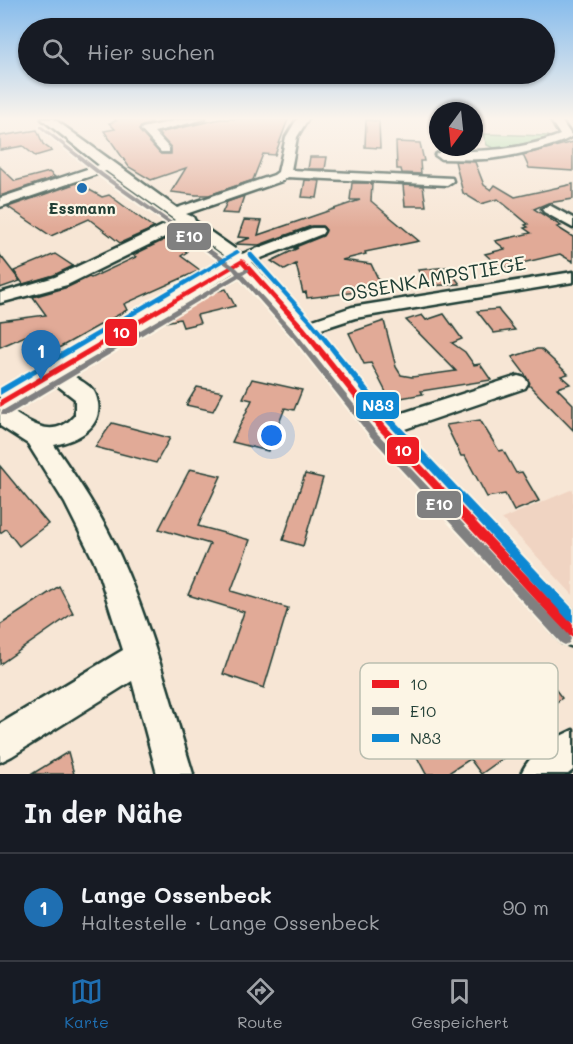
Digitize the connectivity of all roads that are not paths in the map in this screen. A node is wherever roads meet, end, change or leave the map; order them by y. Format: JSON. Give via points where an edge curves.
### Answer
{"nodes":[{"id":1,"x":94,"y":155,"type":"edge"},
{"id":2,"x":287,"y":155,"type":"edge"},
{"id":3,"x":108,"y":166,"type":"junction"},
{"id":4,"x":284,"y":173,"type":"junction"},
{"id":5,"x":447,"y":181,"type":"dead end"},
{"id":6,"x":0,"y":203,"type":"edge"},
{"id":7,"x":549,"y":209,"type":"dead end"},
{"id":8,"x":182,"y":216,"type":"junction"},
{"id":9,"x":573,"y":224,"type":"edge"},
{"id":10,"x":317,"y":231,"type":"dead end"},
{"id":11,"x":242,"y":261,"type":"junction"},
{"id":12,"x":573,"y":277,"type":"edge"},
{"id":13,"x":0,"y":298,"type":"edge"},
{"id":14,"x":303,"y":329,"type":"junction"},
{"id":15,"x":54,"y":372,"type":"junction"},
{"id":16,"x":518,"y":383,"type":"dead end"},
{"id":17,"x":0,"y":404,"type":"edge"},
{"id":18,"x":0,"y":415,"type":"edge"},
{"id":19,"x":382,"y":428,"type":"junction"},
{"id":20,"x":36,"y":438,"type":"junction"},
{"id":21,"x":573,"y":632,"type":"edge"},
{"id":22,"x":141,"y":657,"type":"junction"},
{"id":23,"x":0,"y":744,"type":"edge"},
{"id":24,"x":573,"y":748,"type":"edge"},
{"id":25,"x":175,"y":774,"type":"edge"},
{"id":26,"x":539,"y":774,"type":"edge"}],
"edges":[{"from":1,"to":3,"type":"street"},
{"from":2,"to":4,"type":"street"},
{"from":3,"to":6,"type":"street"},
{"from":3,"to":8,"type":"street"},
{"from":4,"to":5,"type":"street"},
{"from":4,"to":8,"type":"street","via":[[273,181]]},
{"from":7,"to":9,"type":"street"},
{"from":8,"to":11,"type":"street"},
{"from":8,"to":13,"type":"street","via":[[61,280]]},
{"from":10,"to":11,"type":"street"},
{"from":11,"to":14,"type":"street"},
{"from":11,"to":15,"type":"street"},
{"from":12,"to":14,"type":"street","name":"OSSENKAMPSTIEGE","via":[[352,313]]},
{"from":14,"to":19,"type":"street"},
{"from":15,"to":17,"type":"street"},
{"from":15,"to":20,"type":"street","via":[[85,395],[88,412],[75,430],[51,438]]},
{"from":16,"to":19,"type":"street"},
{"from":18,"to":20,"type":"street"},
{"from":19,"to":21,"type":"street"},
{"from":20,"to":22,"type":"street","via":[[74,495],[109,562]]},
{"from":22,"to":23,"type":"street"},
{"from":22,"to":25,"type":"street"},
{"from":24,"to":26,"type":"street"}]}
